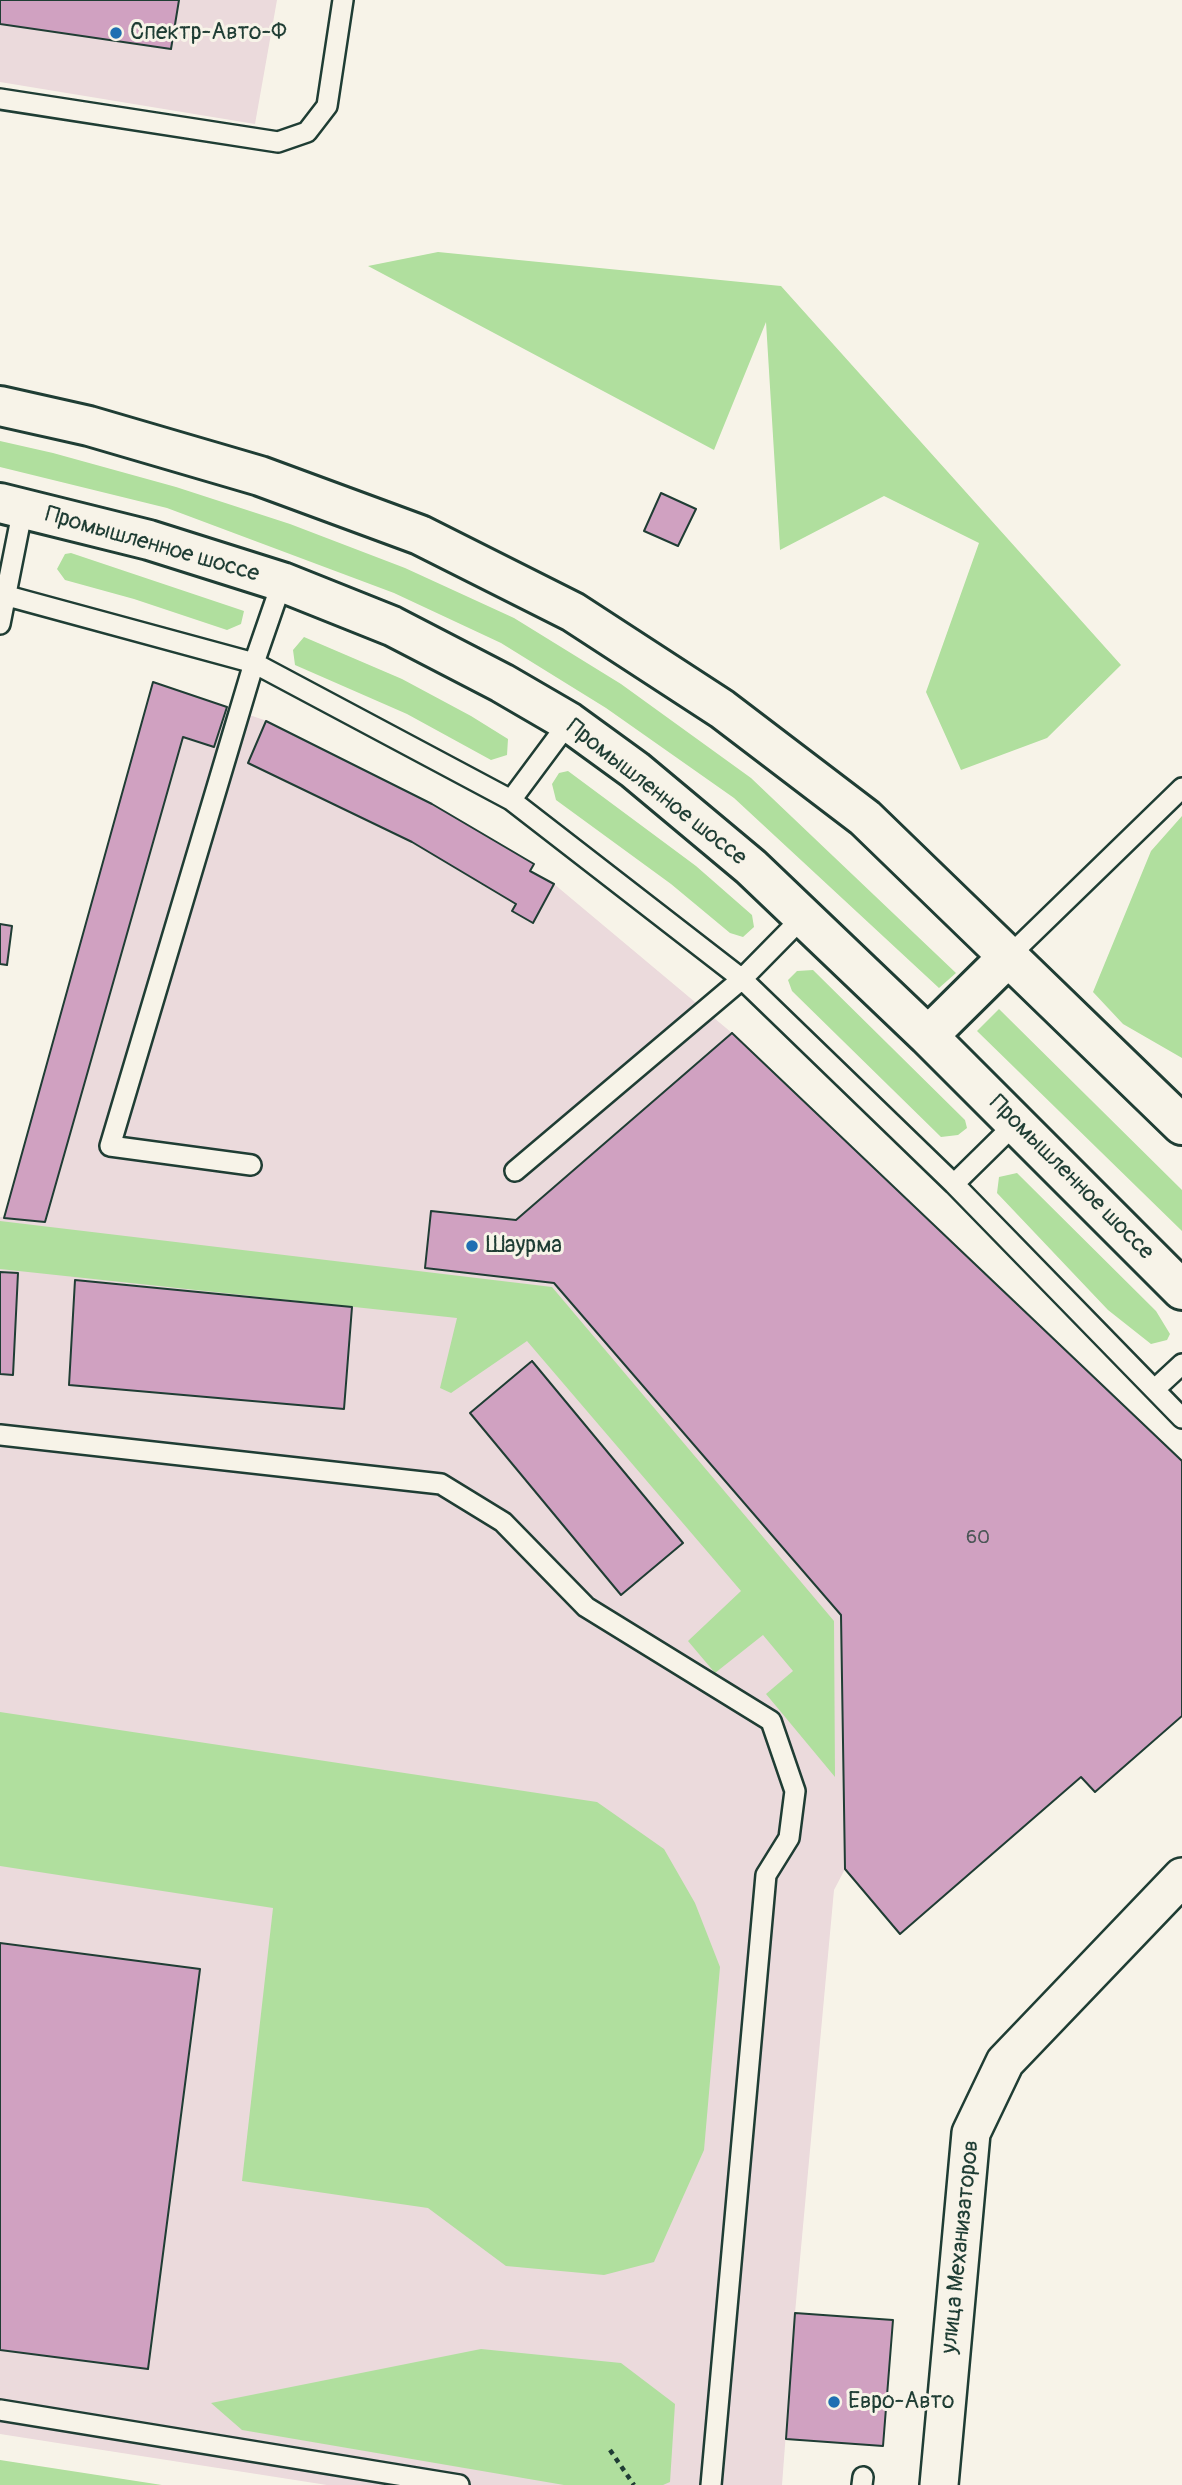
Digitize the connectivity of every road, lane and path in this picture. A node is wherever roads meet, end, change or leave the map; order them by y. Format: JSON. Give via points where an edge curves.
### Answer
{"nodes":[{"id":1,"x":343,"y":0,"type":"edge"},
{"id":2,"x":0,"y":99,"type":"edge"},
{"id":3,"x":0,"y":406,"type":"edge"},
{"id":4,"x":11,"y":505,"type":"edge"},
{"id":5,"x":282,"y":582,"type":"junction"},
{"id":6,"x":3,"y":594,"type":"edge"},
{"id":7,"x":0,"y":624,"type":"edge"},
{"id":8,"x":254,"y":663,"type":"junction"},
{"id":9,"x":569,"y":722,"type":"junction"},
{"id":10,"x":1182,"y":788,"type":"edge"},
{"id":11,"x":511,"y":800,"type":"junction"},
{"id":12,"x":803,"y":918,"type":"junction"},
{"id":13,"x":1009,"y":956,"type":"junction"},
{"id":14,"x":741,"y":979,"type":"junction"},
{"id":15,"x":928,"y":1036,"type":"junction"},
{"id":16,"x":1016,"y":1123,"type":"junction"},
{"id":17,"x":1182,"y":1125,"type":"edge"},
{"id":18,"x":251,"y":1165,"type":"dead end"},
{"id":19,"x":515,"y":1171,"type":"dead end"},
{"id":20,"x":954,"y":1184,"type":"junction"},
{"id":21,"x":1182,"y":1290,"type":"edge"},
{"id":22,"x":1182,"y":1364,"type":"edge"},
{"id":23,"x":1155,"y":1389,"type":"junction"},
{"id":24,"x":1182,"y":1418,"type":"edge"},
{"id":25,"x":0,"y":1434,"type":"edge"},
{"id":26,"x":1182,"y":1877,"type":"edge"},
{"id":27,"x":0,"y":2410,"type":"edge"},
{"id":28,"x":610,"y":2449,"type":"dead end"},
{"id":29,"x":459,"y":2485,"type":"edge"},
{"id":30,"x":634,"y":2485,"type":"edge"},
{"id":31,"x":711,"y":2485,"type":"edge"},
{"id":32,"x":939,"y":2485,"type":"edge"}],
"edges":[{"from":1,"to":2,"type":"lane","via":[[327,106],[307,132],[278,142]]},
{"from":3,"to":13,"type":"main road","via":[[89,426],[260,476],[420,535],[573,612],[722,709],[865,818]]},
{"from":4,"to":5,"type":"main road","name":"Промышленное шоссе","via":[[149,540]]},
{"from":4,"to":6,"type":"lane"},
{"from":5,"to":8,"type":"lane"},
{"from":5,"to":9,"type":"main road","name":"Промышленное шоссе","via":[[392,626]]},
{"from":6,"to":7,"type":"lane"},
{"from":6,"to":8,"type":"lane"},
{"from":8,"to":11,"type":"lane"},
{"from":8,"to":18,"type":"lane","via":[[110,1146]]},
{"from":9,"to":11,"type":"lane"},
{"from":9,"to":12,"type":"main road","name":"Промышленное шоссе","via":[[635,770],[751,867]]},
{"from":10,"to":13,"type":"lane"},
{"from":11,"to":14,"type":"lane"},
{"from":12,"to":14,"type":"lane"},
{"from":12,"to":15,"type":"main road","name":"Промышленное шоссе"},
{"from":13,"to":15,"type":"main road"},
{"from":13,"to":17,"type":"main road"},
{"from":14,"to":19,"type":"lane"},
{"from":14,"to":20,"type":"lane"},
{"from":15,"to":16,"type":"main road","name":"Промышленное шоссе"},
{"from":16,"to":20,"type":"lane"},
{"from":16,"to":21,"type":"main road","name":"Промышленное шоссе"},
{"from":20,"to":23,"type":"lane"},
{"from":22,"to":23,"type":"lane"},
{"from":23,"to":24,"type":"lane"},
{"from":25,"to":31,"type":"lane","via":[[441,1484],[503,1522],[586,1607],[771,1721],[795,1791],[789,1838],[766,1875]]},
{"from":26,"to":32,"type":"street","name":"улица Механизаторов","via":[[1005,2062],[971,2133]]},
{"from":27,"to":29,"type":"lane"},
{"from":28,"to":30,"type":"path"}]}
